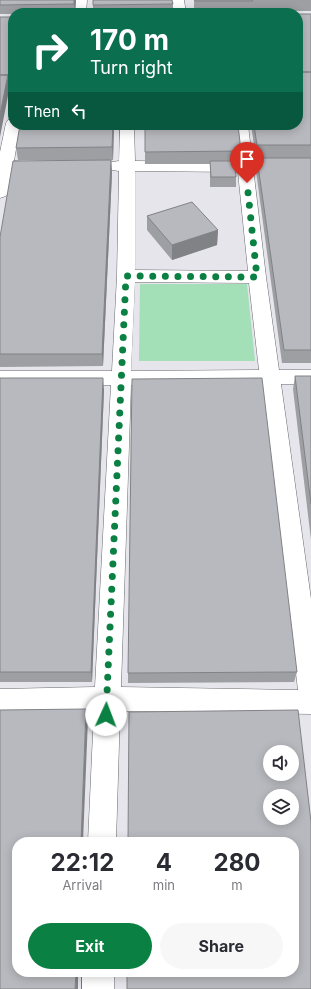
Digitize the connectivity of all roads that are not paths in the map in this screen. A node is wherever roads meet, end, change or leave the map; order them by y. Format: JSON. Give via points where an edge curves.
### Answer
{"nodes":[{"id":1,"x":11,"y":130,"type":"edge"},
{"id":2,"x":127,"y":130,"type":"edge"},
{"id":3,"x":242,"y":130,"type":"edge"},
{"id":4,"x":2,"y":166,"type":"edge"},
{"id":5,"x":58,"y":166,"type":"edge"},
{"id":6,"x":95,"y":166,"type":"edge"},
{"id":7,"x":126,"y":166,"type":"junction"},
{"id":8,"x":252,"y":166,"type":"junction"},
{"id":9,"x":0,"y":193,"type":"edge"},
{"id":10,"x":126,"y":276,"type":"junction"},
{"id":11,"x":257,"y":277,"type":"junction"},
{"id":12,"x":311,"y":377,"type":"edge"},
{"id":13,"x":0,"y":378,"type":"edge"},
{"id":14,"x":121,"y":378,"type":"junction"},
{"id":15,"x":271,"y":378,"type":"junction"},
{"id":16,"x":311,"y":691,"type":"edge"},
{"id":17,"x":107,"y":699,"type":"junction"},
{"id":18,"x":0,"y":701,"type":"edge"},
{"id":19,"x":311,"y":702,"type":"edge"},
{"id":20,"x":102,"y":837,"type":"edge"},
{"id":21,"x":98,"y":977,"type":"edge"},
{"id":22,"x":98,"y":989,"type":"edge"}],
"edges":[{"from":1,"to":4,"type":"street"},
{"from":2,"to":7,"type":"street"},
{"from":3,"to":8,"type":"street"},
{"from":4,"to":5,"type":"street"},
{"from":4,"to":9,"type":"street"},
{"from":6,"to":7,"type":"street"},
{"from":7,"to":8,"type":"street"},
{"from":7,"to":10,"type":"street"},
{"from":8,"to":11,"type":"street"},
{"from":10,"to":11,"type":"street"},
{"from":10,"to":14,"type":"street"},
{"from":11,"to":15,"type":"street"},
{"from":12,"to":15,"type":"street"},
{"from":13,"to":14,"type":"street"},
{"from":14,"to":15,"type":"street"},
{"from":14,"to":17,"type":"street"},
{"from":15,"to":16,"type":"street"},
{"from":17,"to":18,"type":"street"},
{"from":17,"to":19,"type":"street"},
{"from":17,"to":20,"type":"street"},
{"from":21,"to":22,"type":"street"}]}
